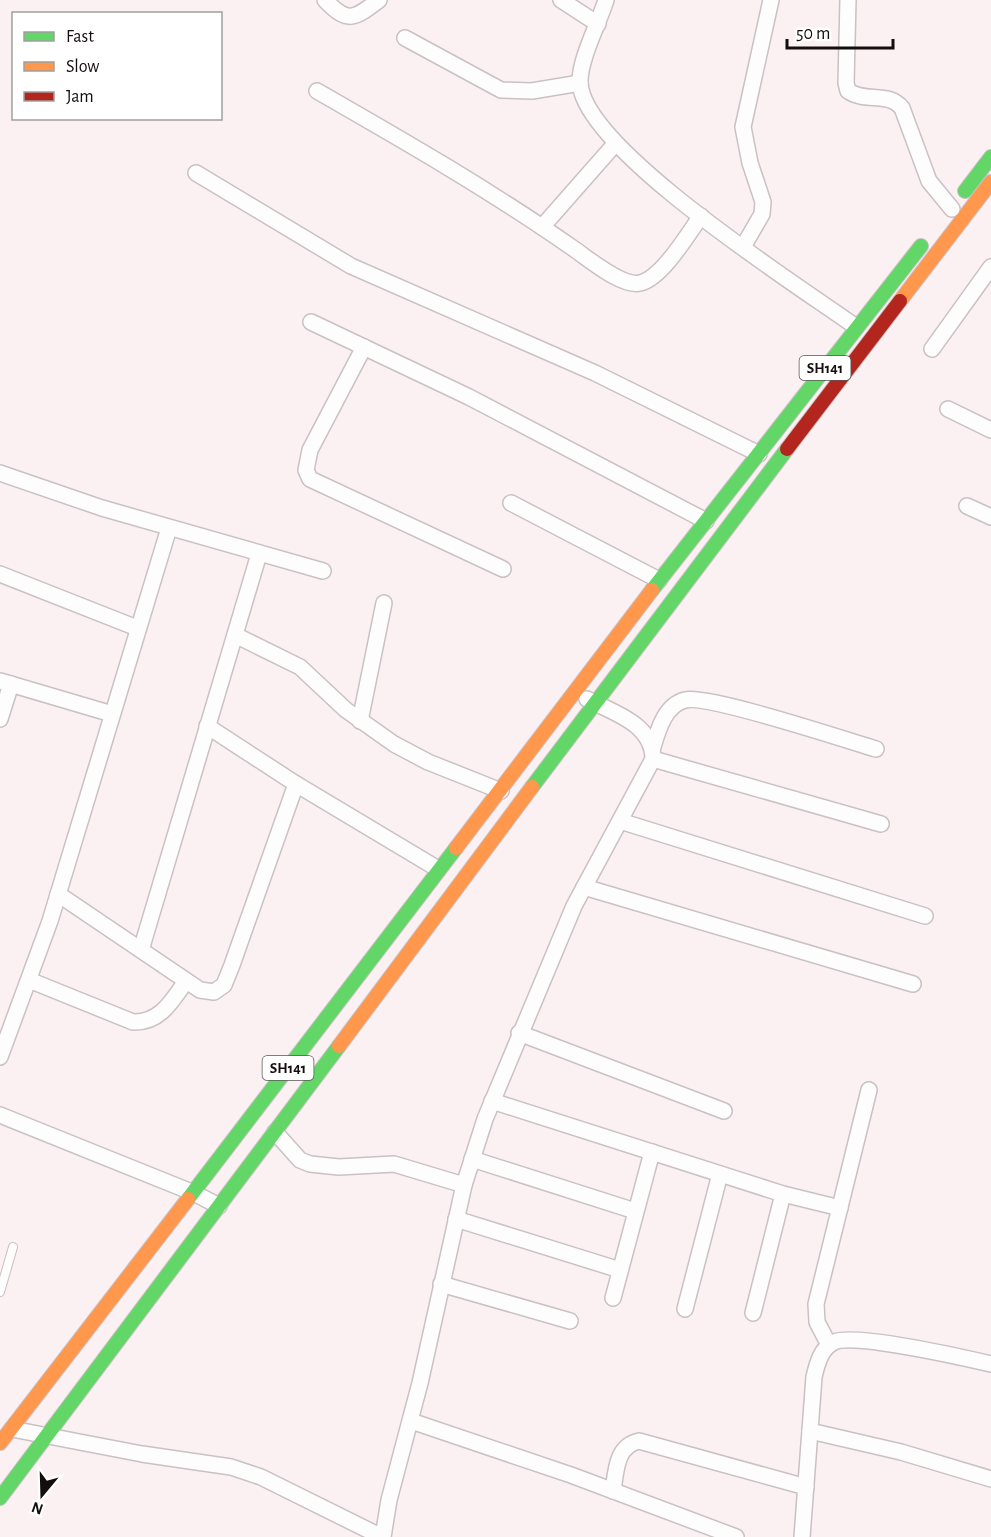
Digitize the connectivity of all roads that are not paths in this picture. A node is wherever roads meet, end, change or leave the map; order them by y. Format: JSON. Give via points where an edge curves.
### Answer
{"nodes":[{"id":1,"x":325,"y":0,"type":"edge"},
{"id":2,"x":379,"y":0,"type":"edge"},
{"id":3,"x":561,"y":0,"type":"edge"},
{"id":4,"x":606,"y":0,"type":"edge"},
{"id":5,"x":771,"y":0,"type":"edge"},
{"id":6,"x":848,"y":0,"type":"edge"},
{"id":7,"x":598,"y":24,"type":"junction"},
{"id":8,"x":405,"y":38,"type":"dead end"},
{"id":9,"x":580,"y":84,"type":"junction"},
{"id":10,"x":317,"y":91,"type":"dead end"},
{"id":11,"x":615,"y":144,"type":"junction"},
{"id":12,"x":991,"y":157,"type":"edge"},
{"id":13,"x":196,"y":173,"type":"dead end"},
{"id":14,"x":991,"y":182,"type":"edge"},
{"id":15,"x":948,"y":213,"type":"joint"},
{"id":16,"x":701,"y":216,"type":"junction"},
{"id":17,"x":542,"y":227,"type":"junction"},
{"id":18,"x":930,"y":236,"type":"dead end"},
{"id":19,"x":743,"y":247,"type":"junction"},
{"id":20,"x":991,"y":267,"type":"edge"},
{"id":21,"x":311,"y":322,"type":"dead end"},
{"id":22,"x":856,"y":327,"type":"junction"},
{"id":23,"x":364,"y":347,"type":"junction"},
{"id":24,"x":932,"y":349,"type":"dead end"},
{"id":25,"x":948,"y":409,"type":"dead end"},
{"id":26,"x":991,"y":430,"type":"edge"},
{"id":27,"x":759,"y":454,"type":"junction"},
{"id":28,"x":0,"y":473,"type":"edge"},
{"id":29,"x":512,"y":503,"type":"dead end"},
{"id":30,"x":968,"y":506,"type":"dead end"},
{"id":31,"x":991,"y":517,"type":"edge"},
{"id":32,"x":706,"y":521,"type":"junction"},
{"id":33,"x":169,"y":528,"type":"junction"},
{"id":34,"x":259,"y":554,"type":"junction"},
{"id":35,"x":503,"y":569,"type":"dead end"},
{"id":36,"x":323,"y":572,"type":"dead end"},
{"id":37,"x":0,"y":574,"type":"edge"},
{"id":38,"x":659,"y":580,"type":"junction"},
{"id":39,"x":384,"y":603,"type":"dead end"},
{"id":40,"x":137,"y":628,"type":"junction"},
{"id":41,"x":235,"y":635,"type":"junction"},
{"id":42,"x":6,"y":683,"type":"edge"},
{"id":43,"x":575,"y":693,"type":"junction"},
{"id":44,"x":596,"y":704,"type":"junction"},
{"id":45,"x":112,"y":714,"type":"junction"},
{"id":46,"x":0,"y":719,"type":"edge"},
{"id":47,"x":360,"y":721,"type":"junction"},
{"id":48,"x":207,"y":726,"type":"junction"},
{"id":49,"x":876,"y":749,"type":"dead end"},
{"id":50,"x":653,"y":753,"type":"junction"},
{"id":51,"x":296,"y":784,"type":"junction"},
{"id":52,"x":501,"y":791,"type":"junction"},
{"id":53,"x":620,"y":821,"type":"junction"},
{"id":54,"x":881,"y":824,"type":"dead end"},
{"id":55,"x":438,"y":869,"type":"junction"},
{"id":56,"x":584,"y":887,"type":"junction"},
{"id":57,"x":58,"y":894,"type":"junction"},
{"id":58,"x":925,"y":916,"type":"dead end"},
{"id":59,"x":141,"y":950,"type":"junction"},
{"id":60,"x":29,"y":980,"type":"junction"},
{"id":61,"x":186,"y":981,"type":"junction"},
{"id":62,"x":913,"y":984,"type":"dead end"},
{"id":63,"x":519,"y":1033,"type":"junction"},
{"id":64,"x":0,"y":1057,"type":"edge"},
{"id":65,"x":869,"y":1090,"type":"dead end"},
{"id":66,"x":492,"y":1101,"type":"junction"},
{"id":67,"x":724,"y":1111,"type":"dead end"},
{"id":68,"x":0,"y":1115,"type":"edge"},
{"id":69,"x":275,"y":1132,"type":"junction"},
{"id":70,"x":652,"y":1152,"type":"junction"},
{"id":71,"x":472,"y":1159,"type":"junction"},
{"id":72,"x":720,"y":1174,"type":"junction"},
{"id":73,"x":464,"y":1185,"type":"junction"},
{"id":74,"x":194,"y":1193,"type":"junction"},
{"id":75,"x":783,"y":1194,"type":"junction"},
{"id":76,"x":219,"y":1206,"type":"junction"},
{"id":77,"x":840,"y":1208,"type":"junction"},
{"id":78,"x":635,"y":1211,"type":"junction"},
{"id":79,"x":456,"y":1219,"type":"junction"},
{"id":80,"x":13,"y":1247,"type":"dead end"},
{"id":81,"x":620,"y":1270,"type":"junction"},
{"id":82,"x":441,"y":1284,"type":"junction"},
{"id":83,"x":0,"y":1292,"type":"edge"},
{"id":84,"x":613,"y":1298,"type":"dead end"},
{"id":85,"x":685,"y":1309,"type":"dead end"},
{"id":86,"x":753,"y":1313,"type":"dead end"},
{"id":87,"x":570,"y":1321,"type":"dead end"},
{"id":88,"x":829,"y":1345,"type":"junction"},
{"id":89,"x":991,"y":1364,"type":"edge"},
{"id":90,"x":411,"y":1421,"type":"junction"},
{"id":91,"x":12,"y":1429,"type":"junction"},
{"id":92,"x":810,"y":1431,"type":"junction"},
{"id":93,"x":47,"y":1436,"type":"junction"},
{"id":94,"x":0,"y":1443,"type":"edge"},
{"id":95,"x":991,"y":1479,"type":"edge"},
{"id":96,"x":806,"y":1487,"type":"junction"},
{"id":97,"x":613,"y":1491,"type":"junction"},
{"id":98,"x":0,"y":1497,"type":"edge"},
{"id":99,"x":383,"y":1537,"type":"edge"},
{"id":100,"x":735,"y":1537,"type":"edge"},
{"id":101,"x":802,"y":1537,"type":"edge"}],
"edges":[{"from":1,"to":2,"type":"street","via":[[346,17],[362,13]]},
{"from":3,"to":7,"type":"street"},
{"from":4,"to":7,"type":"street"},
{"from":5,"to":19,"type":"street","via":[[743,127],[763,202],[762,214]]},
{"from":6,"to":15,"type":"street","via":[[848,91],[863,99],[891,98],[902,108],[929,182]]},
{"from":7,"to":9,"type":"street","via":[[582,66]]},
{"from":8,"to":9,"type":"street","via":[[501,90],[532,92]]},
{"from":9,"to":11,"type":"street","via":[[588,105]]},
{"from":10,"to":17,"type":"street","via":[[443,163]]},
{"from":11,"to":16,"type":"street"},
{"from":11,"to":17,"type":"street"},
{"from":12,"to":15,"type":"main road"},
{"from":13,"to":27,"type":"street","via":[[351,266],[595,373]]},
{"from":14,"to":44,"type":"main road","number":"SH141"},
{"from":16,"to":17,"type":"street","via":[[662,267],[639,283],[628,282],[599,266]]},
{"from":16,"to":19,"type":"street"},
{"from":18,"to":22,"type":"main road","number":"SH141"},
{"from":19,"to":22,"type":"street"},
{"from":20,"to":24,"type":"street"},
{"from":21,"to":23,"type":"street"},
{"from":22,"to":27,"type":"main road","number":"SH141"},
{"from":23,"to":32,"type":"street","via":[[470,397]]},
{"from":23,"to":35,"type":"street","via":[[310,450],[306,470],[310,479]]},
{"from":25,"to":26,"type":"street"},
{"from":27,"to":32,"type":"main road","number":"SH141"},
{"from":28,"to":33,"type":"street"},
{"from":29,"to":38,"type":"street"},
{"from":30,"to":31,"type":"street"},
{"from":32,"to":38,"type":"main road","number":"SH141"},
{"from":33,"to":34,"type":"street"},
{"from":33,"to":40,"type":"street"},
{"from":34,"to":36,"type":"street"},
{"from":34,"to":41,"type":"street"},
{"from":37,"to":40,"type":"street"},
{"from":38,"to":43,"type":"main road"},
{"from":39,"to":47,"type":"street"},
{"from":40,"to":45,"type":"street"},
{"from":41,"to":47,"type":"street","via":[[300,667]]},
{"from":41,"to":48,"type":"street"},
{"from":42,"to":45,"type":"street"},
{"from":42,"to":46,"type":"street"},
{"from":43,"to":44,"type":"street"},
{"from":43,"to":52,"type":"main road","number":"SH141"},
{"from":44,"to":50,"type":"street","via":[[633,722],[647,735]]},
{"from":44,"to":69,"type":"main road"},
{"from":45,"to":57,"type":"street"},
{"from":47,"to":52,"type":"street","via":[[428,762]]},
{"from":48,"to":51,"type":"street"},
{"from":48,"to":59,"type":"street"},
{"from":49,"to":50,"type":"street","via":[[695,699],[675,705],[663,720]]},
{"from":50,"to":53,"type":"street"},
{"from":50,"to":54,"type":"street"},
{"from":51,"to":55,"type":"street"},
{"from":51,"to":61,"type":"street","via":[[224,985],[214,992],[200,990]]},
{"from":52,"to":55,"type":"main road","number":"SH141"},
{"from":53,"to":56,"type":"street"},
{"from":53,"to":58,"type":"street"},
{"from":55,"to":74,"type":"main road","number":"SH141"},
{"from":56,"to":62,"type":"street"},
{"from":56,"to":63,"type":"street"},
{"from":57,"to":59,"type":"street"},
{"from":57,"to":60,"type":"street"},
{"from":59,"to":61,"type":"street"},
{"from":60,"to":61,"type":"street","via":[[133,1022],[146,1023],[167,1008]]},
{"from":60,"to":64,"type":"street"},
{"from":63,"to":66,"type":"street"},
{"from":63,"to":67,"type":"street"},
{"from":65,"to":77,"type":"street"},
{"from":66,"to":70,"type":"street"},
{"from":66,"to":71,"type":"street"},
{"from":68,"to":74,"type":"street"},
{"from":69,"to":73,"type":"street","via":[[300,1160],[310,1164],[394,1164]]},
{"from":69,"to":76,"type":"main road"},
{"from":70,"to":72,"type":"street"},
{"from":70,"to":78,"type":"street"},
{"from":71,"to":73,"type":"street"},
{"from":71,"to":78,"type":"street"},
{"from":72,"to":75,"type":"street"},
{"from":72,"to":85,"type":"street"},
{"from":73,"to":79,"type":"street"},
{"from":74,"to":76,"type":"street"},
{"from":74,"to":91,"type":"main road","number":"SH141"},
{"from":75,"to":77,"type":"street"},
{"from":75,"to":86,"type":"street"},
{"from":76,"to":93,"type":"main road"},
{"from":77,"to":88,"type":"street","via":[[816,1304],[817,1322]]},
{"from":78,"to":81,"type":"street"},
{"from":79,"to":81,"type":"street"},
{"from":79,"to":82,"type":"street"},
{"from":80,"to":83,"type":"lane"},
{"from":81,"to":84,"type":"street"},
{"from":82,"to":87,"type":"street"},
{"from":82,"to":90,"type":"street"},
{"from":88,"to":89,"type":"street","via":[[837,1340],[868,1342],[936,1351]]},
{"from":88,"to":92,"type":"street","via":[[819,1359],[814,1377]]},
{"from":90,"to":97,"type":"street"},
{"from":90,"to":99,"type":"street","via":[[388,1500]]},
{"from":91,"to":93,"type":"street"},
{"from":91,"to":94,"type":"main road","number":"SH141"},
{"from":92,"to":95,"type":"street","via":[[901,1452]]},
{"from":92,"to":96,"type":"street"},
{"from":93,"to":98,"type":"main road"},
{"from":93,"to":99,"type":"street","via":[[231,1467],[261,1477]]},
{"from":96,"to":97,"type":"street","via":[[639,1441],[623,1449]]},
{"from":96,"to":101,"type":"street"},
{"from":97,"to":100,"type":"street"}]}
